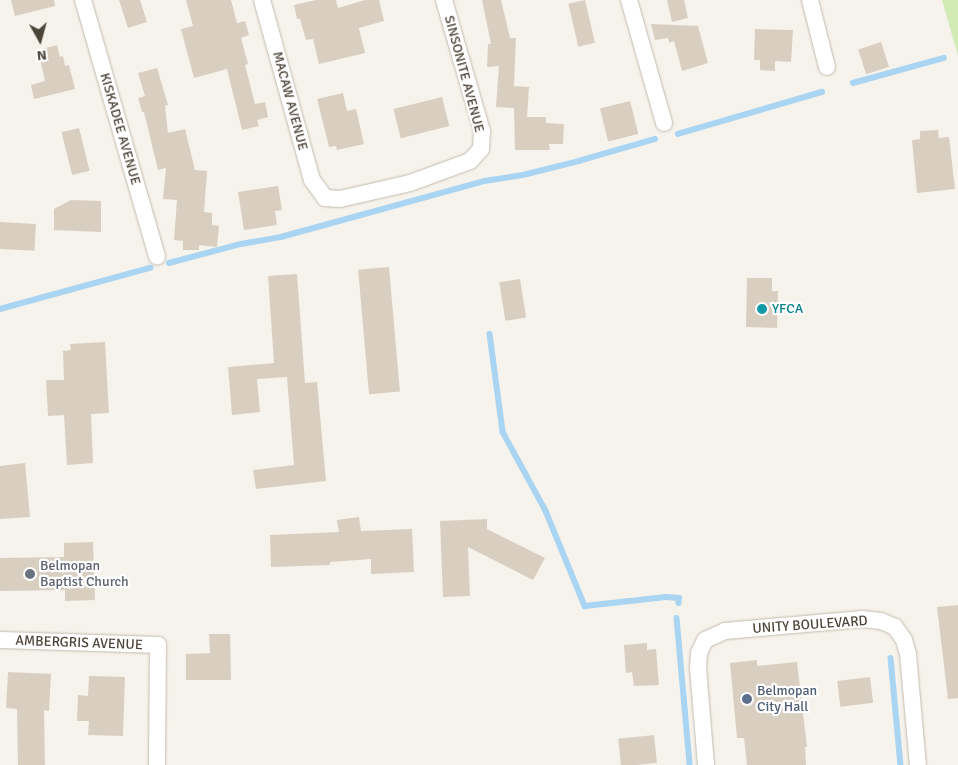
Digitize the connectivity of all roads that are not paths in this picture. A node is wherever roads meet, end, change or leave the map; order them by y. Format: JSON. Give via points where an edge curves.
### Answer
{"nodes":[{"id":1,"x":83,"y":0,"type":"edge"},
{"id":2,"x":262,"y":0,"type":"edge"},
{"id":3,"x":444,"y":0,"type":"edge"},
{"id":4,"x":630,"y":0,"type":"edge"},
{"id":5,"x":810,"y":0,"type":"edge"},
{"id":6,"x":828,"y":67,"type":"dead end"},
{"id":7,"x":664,"y":124,"type":"dead end"},
{"id":8,"x":481,"y":149,"type":"joint"},
{"id":9,"x":157,"y":258,"type":"dead end"},
{"id":10,"x":0,"y":640,"type":"edge"},
{"id":11,"x":157,"y":765,"type":"edge"},
{"id":12,"x":706,"y":765,"type":"edge"},
{"id":13,"x":918,"y":765,"type":"edge"}],
"edges":[{"from":1,"to":9,"type":"street","name":"KISKADEE AVENUE"},
{"from":2,"to":8,"type":"street","name":"MACAW AVENUE","via":[[312,180],[325,198],[340,199],[410,183],[470,161]]},
{"from":3,"to":8,"type":"street","name":"SINSONITE AVENUE","via":[[482,131]]},
{"from":4,"to":7,"type":"street"},
{"from":5,"to":6,"type":"street"},
{"from":10,"to":11,"type":"street","name":"AMBERGRIS AVENUE","via":[[158,645]]},
{"from":12,"to":13,"type":"street","name":"UNITY BOULEVARD","via":[[698,668],[699,653],[705,640],[725,631],[862,620],[881,621],[895,627],[904,640]]}]}
